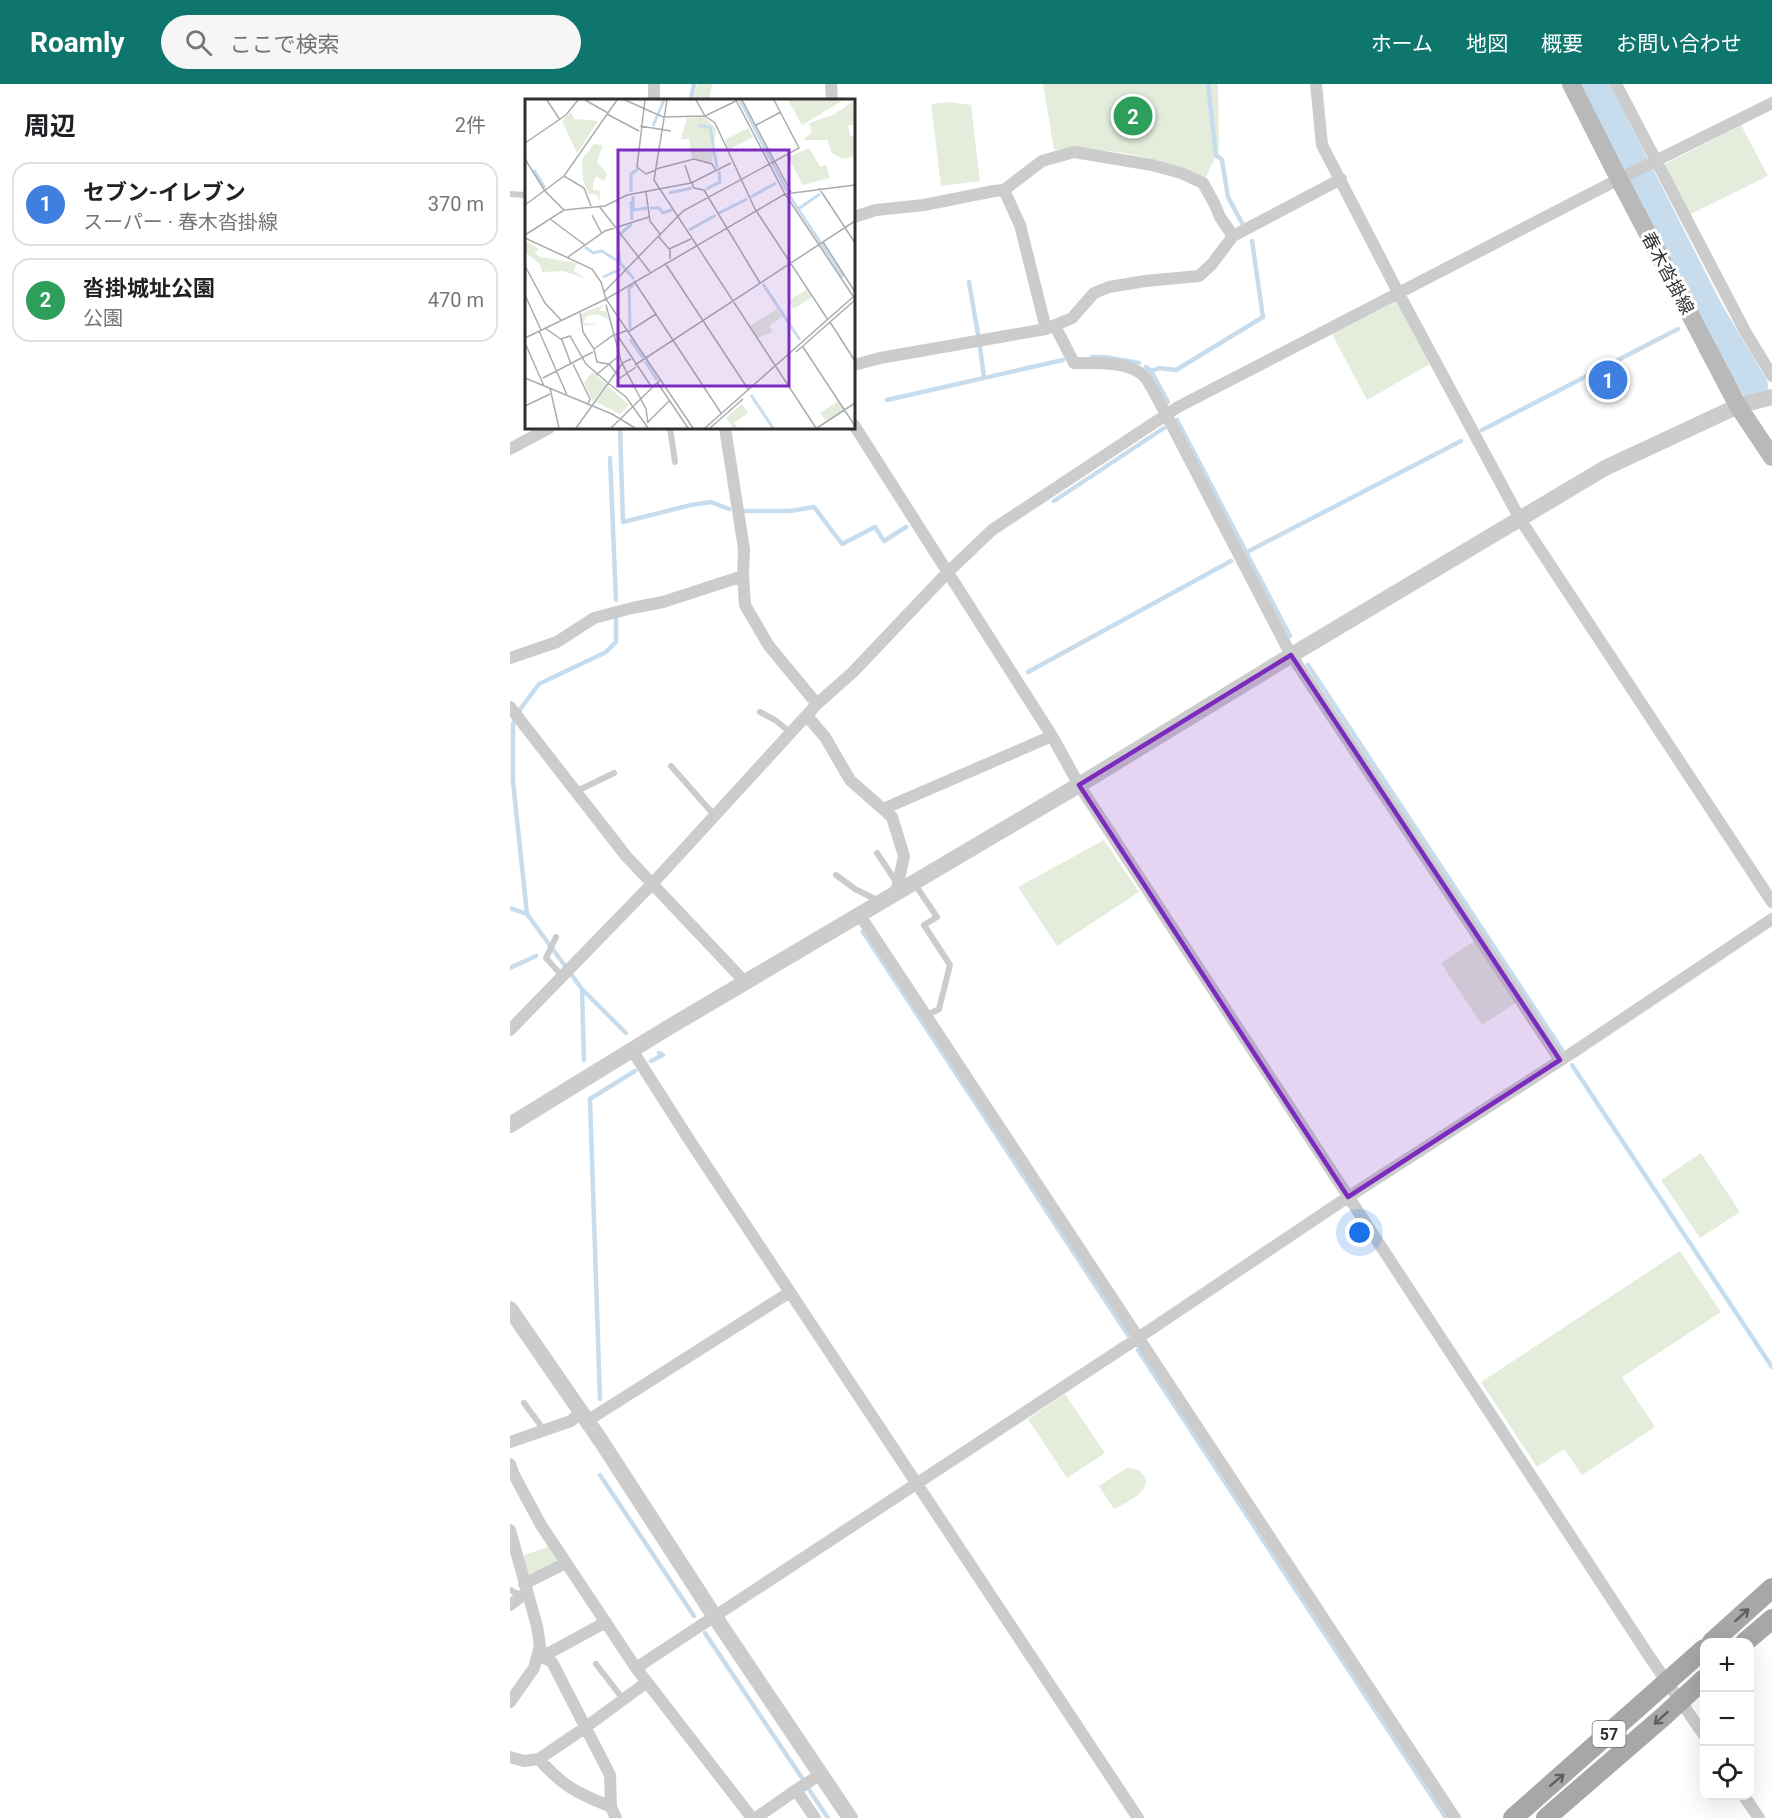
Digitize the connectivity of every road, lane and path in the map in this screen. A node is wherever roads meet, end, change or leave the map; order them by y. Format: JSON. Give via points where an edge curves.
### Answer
{"nodes":[{"id":1,"x":831,"y":84,"type":"edge"},
{"id":2,"x":1316,"y":84,"type":"edge"},
{"id":3,"x":1571,"y":84,"type":"edge"},
{"id":4,"x":1616,"y":84,"type":"edge"},
{"id":5,"x":832,"y":99,"type":"edge"},
{"id":6,"x":1772,"y":103,"type":"edge"},
{"id":7,"x":1655,"y":162,"type":"junction"},
{"id":8,"x":1624,"y":177,"type":"junction"},
{"id":9,"x":1341,"y":179,"type":"junction"},
{"id":10,"x":1004,"y":190,"type":"junction"},
{"id":11,"x":510,"y":194,"type":"edge"},
{"id":12,"x":525,"y":195,"type":"edge"},
{"id":13,"x":855,"y":217,"type":"edge"},
{"id":14,"x":1233,"y":236,"type":"junction"},
{"id":15,"x":1399,"y":294,"type":"junction"},
{"id":16,"x":1051,"y":328,"type":"junction"},
{"id":17,"x":855,"y":365,"type":"edge"},
{"id":18,"x":1772,"y":376,"type":"edge"},
{"id":19,"x":1772,"y":397,"type":"edge"},
{"id":20,"x":1738,"y":406,"type":"junction"},
{"id":21,"x":1166,"y":414,"type":"junction"},
{"id":22,"x":855,"y":427,"type":"edge"},
{"id":23,"x":547,"y":429,"type":"edge"},
{"id":24,"x":670,"y":429,"type":"edge"},
{"id":25,"x":725,"y":429,"type":"edge"},
{"id":26,"x":510,"y":449,"type":"edge"},
{"id":27,"x":1772,"y":458,"type":"edge"},
{"id":28,"x":675,"y":462,"type":"dead end"},
{"id":29,"x":1520,"y":519,"type":"junction"},
{"id":30,"x":947,"y":573,"type":"junction"},
{"id":31,"x":743,"y":576,"type":"junction"},
{"id":32,"x":1291,"y":655,"type":"junction"},
{"id":33,"x":510,"y":658,"type":"edge"},
{"id":34,"x":817,"y":704,"type":"junction"},
{"id":35,"x":760,"y":712,"type":"dead end"},
{"id":36,"x":514,"y":713,"type":"edge"},
{"id":37,"x":807,"y":716,"type":"junction"},
{"id":38,"x":791,"y":733,"type":"junction"},
{"id":39,"x":1052,"y":736,"type":"junction"},
{"id":40,"x":671,"y":766,"type":"dead end"},
{"id":41,"x":614,"y":773,"type":"dead end"},
{"id":42,"x":1079,"y":784,"type":"junction"},
{"id":43,"x":575,"y":792,"type":"junction"},
{"id":44,"x":883,"y":809,"type":"junction"},
{"id":45,"x":715,"y":816,"type":"junction"},
{"id":46,"x":877,"y":853,"type":"dead end"},
{"id":47,"x":836,"y":875,"type":"dead end"},
{"id":48,"x":652,"y":884,"type":"junction"},
{"id":49,"x":902,"y":886,"type":"junction"},
{"id":50,"x":880,"y":902,"type":"junction"},
{"id":51,"x":1772,"y":902,"type":"edge"},
{"id":52,"x":860,"y":914,"type":"junction"},
{"id":53,"x":1772,"y":919,"type":"edge"},
{"id":54,"x":555,"y":939,"type":"dead end"},
{"id":55,"x":563,"y":976,"type":"junction"},
{"id":56,"x":746,"y":982,"type":"junction"},
{"id":57,"x":926,"y":1016,"type":"junction"},
{"id":58,"x":510,"y":1030,"type":"edge"},
{"id":59,"x":632,"y":1050,"type":"junction"},
{"id":60,"x":1560,"y":1060,"type":"junction"},
{"id":61,"x":510,"y":1125,"type":"edge"},
{"id":62,"x":1348,"y":1197,"type":"junction"},
{"id":63,"x":790,"y":1292,"type":"junction"},
{"id":64,"x":510,"y":1309,"type":"edge"},
{"id":65,"x":1138,"y":1338,"type":"junction"},
{"id":66,"x":524,"y":1403,"type":"dead end"},
{"id":67,"x":584,"y":1416,"type":"junction"},
{"id":68,"x":544,"y":1431,"type":"junction"},
{"id":69,"x":510,"y":1442,"type":"edge"},
{"id":70,"x":510,"y":1464,"type":"edge"},
{"id":71,"x":917,"y":1484,"type":"junction"},
{"id":72,"x":510,"y":1530,"type":"edge"},
{"id":73,"x":566,"y":1563,"type":"junction"},
{"id":74,"x":1772,"y":1588,"type":"edge"},
{"id":75,"x":510,"y":1590,"type":"edge"},
{"id":76,"x":524,"y":1591,"type":"junction"},
{"id":77,"x":510,"y":1605,"type":"edge"},
{"id":78,"x":715,"y":1617,"type":"junction"},
{"id":79,"x":1772,"y":1619,"type":"edge"},
{"id":80,"x":606,"y":1622,"type":"junction"},
{"id":81,"x":1716,"y":1638,"type":"edge"},
{"id":82,"x":1750,"y":1638,"type":"edge"},
{"id":83,"x":1700,"y":1653,"type":"edge"},
{"id":84,"x":538,"y":1655,"type":"junction"},
{"id":85,"x":596,"y":1664,"type":"dead end"},
{"id":86,"x":636,"y":1668,"type":"junction"},
{"id":87,"x":647,"y":1682,"type":"junction"},
{"id":88,"x":1667,"y":1682,"type":"junction"},
{"id":89,"x":1700,"y":1682,"type":"edge"},
{"id":90,"x":624,"y":1700,"type":"junction"},
{"id":91,"x":1680,"y":1700,"type":"junction"},
{"id":92,"x":510,"y":1702,"type":"edge"},
{"id":93,"x":586,"y":1727,"type":"junction"},
{"id":94,"x":1700,"y":1729,"type":"edge"},
{"id":95,"x":510,"y":1757,"type":"edge"},
{"id":96,"x":539,"y":1759,"type":"junction"},
{"id":97,"x":821,"y":1774,"type":"junction"},
{"id":98,"x":796,"y":1790,"type":"junction"},
{"id":99,"x":1747,"y":1800,"type":"edge"},
{"id":100,"x":614,"y":1813,"type":"edge"},
{"id":101,"x":754,"y":1818,"type":"edge"},
{"id":102,"x":815,"y":1818,"type":"edge"},
{"id":103,"x":850,"y":1818,"type":"edge"},
{"id":104,"x":1138,"y":1818,"type":"edge"},
{"id":105,"x":1455,"y":1818,"type":"edge"},
{"id":106,"x":1513,"y":1818,"type":"edge"},
{"id":107,"x":1546,"y":1818,"type":"edge"},
{"id":108,"x":1759,"y":1818,"type":"edge"}],
"edges":[{"from":1,"to":5,"type":"street"},
{"from":2,"to":9,"type":"street","via":[[1322,145]]},
{"from":3,"to":8,"type":"main road","name":"春木沓掛線"},
{"from":4,"to":7,"type":"street"},
{"from":6,"to":7,"type":"street"},
{"from":7,"to":8,"type":"street"},
{"from":7,"to":18,"type":"street"},
{"from":8,"to":15,"type":"street"},
{"from":8,"to":20,"type":"main road","name":"春木沓掛線"},
{"from":9,"to":14,"type":"street"},
{"from":9,"to":15,"type":"street"},
{"from":10,"to":13,"type":"street"},
{"from":10,"to":14,"type":"street","via":[[1042,161],[1074,152],[1152,165],[1203,183]]},
{"from":10,"to":16,"type":"street","via":[[1020,225]]},
{"from":11,"to":12,"type":"lane"},
{"from":14,"to":16,"type":"street","via":[[1199,276],[1109,287],[1094,293],[1072,318]]},
{"from":15,"to":21,"type":"street"},
{"from":15,"to":29,"type":"street"},
{"from":16,"to":17,"type":"street"},
{"from":16,"to":21,"type":"street","via":[[1074,363],[1126,367],[1143,376]]},
{"from":19,"to":20,"type":"street"},
{"from":20,"to":27,"type":"main road","name":"春木沓掛線"},
{"from":20,"to":29,"type":"street","via":[[1605,468]]},
{"from":21,"to":30,"type":"street","via":[[992,530]]},
{"from":21,"to":32,"type":"street"},
{"from":22,"to":30,"type":"street"},
{"from":23,"to":26,"type":"street"},
{"from":24,"to":28,"type":"lane"},
{"from":25,"to":31,"type":"street","via":[[744,549]]},
{"from":29,"to":32,"type":"street"},
{"from":29,"to":51,"type":"street"},
{"from":30,"to":34,"type":"street","via":[[853,672]]},
{"from":30,"to":39,"type":"street"},
{"from":31,"to":33,"type":"street","via":[[663,602],[594,618],[557,642]]},
{"from":31,"to":34,"type":"street","via":[[745,605],[769,646]]},
{"from":32,"to":42,"type":"street"},
{"from":32,"to":60,"type":"street"},
{"from":34,"to":37,"type":"street"},
{"from":35,"to":38,"type":"lane"},
{"from":36,"to":43,"type":"street"},
{"from":37,"to":38,"type":"street"},
{"from":37,"to":44,"type":"street","via":[[825,737],[850,780]]},
{"from":38,"to":45,"type":"street"},
{"from":39,"to":42,"type":"street"},
{"from":39,"to":44,"type":"street"},
{"from":40,"to":45,"type":"lane"},
{"from":41,"to":43,"type":"lane"},
{"from":42,"to":49,"type":"street"},
{"from":42,"to":62,"type":"street"},
{"from":43,"to":48,"type":"street"},
{"from":44,"to":49,"type":"street","via":[[892,817],[904,856]]},
{"from":45,"to":48,"type":"street"},
{"from":46,"to":49,"type":"lane"},
{"from":47,"to":50,"type":"lane"},
{"from":48,"to":55,"type":"street"},
{"from":48,"to":56,"type":"street"},
{"from":49,"to":50,"type":"street"},
{"from":49,"to":57,"type":"lane","via":[[937,917],[924,925],[950,965],[939,1009]]},
{"from":50,"to":52,"type":"street"},
{"from":52,"to":56,"type":"street"},
{"from":52,"to":57,"type":"street"},
{"from":53,"to":60,"type":"street"},
{"from":54,"to":55,"type":"lane","via":[[546,958]]},
{"from":55,"to":58,"type":"street"},
{"from":56,"to":59,"type":"street"},
{"from":57,"to":65,"type":"street"},
{"from":59,"to":61,"type":"street"},
{"from":59,"to":63,"type":"street"},
{"from":60,"to":62,"type":"street"},
{"from":62,"to":65,"type":"street"},
{"from":62,"to":88,"type":"street"},
{"from":63,"to":67,"type":"street"},
{"from":63,"to":71,"type":"street"},
{"from":64,"to":67,"type":"street"},
{"from":65,"to":71,"type":"street"},
{"from":65,"to":105,"type":"street"},
{"from":66,"to":68,"type":"lane"},
{"from":67,"to":68,"type":"street"},
{"from":67,"to":78,"type":"street"},
{"from":68,"to":69,"type":"street"},
{"from":70,"to":73,"type":"street","via":[[541,1525]]},
{"from":71,"to":78,"type":"street"},
{"from":71,"to":104,"type":"street"},
{"from":72,"to":76,"type":"street"},
{"from":73,"to":76,"type":"street"},
{"from":73,"to":80,"type":"street"},
{"from":81,"to":74,"type":"main road","one_way":true},
{"from":75,"to":76,"type":"lane"},
{"from":76,"to":77,"type":"street"},
{"from":76,"to":84,"type":"street","via":[[537,1626]]},
{"from":78,"to":86,"type":"street"},
{"from":78,"to":97,"type":"street"},
{"from":79,"to":82,"type":"main road"},
{"from":80,"to":84,"type":"street"},
{"from":80,"to":86,"type":"street"},
{"from":83,"to":88,"type":"main road","number":"57"},
{"from":84,"to":92,"type":"street","via":[[534,1668]]},
{"from":84,"to":93,"type":"street","via":[[552,1662]]},
{"from":85,"to":90,"type":"lane"},
{"from":86,"to":87,"type":"street"},
{"from":87,"to":90,"type":"street"},
{"from":87,"to":101,"type":"street"},
{"from":88,"to":91,"type":"street"},
{"from":106,"to":88,"type":"main road","number":"57","one_way":true},
{"from":89,"to":91,"type":"main road","number":"57"},
{"from":90,"to":93,"type":"street"},
{"from":91,"to":94,"type":"street"},
{"from":91,"to":107,"type":"main road","number":"57","one_way":true},
{"from":93,"to":96,"type":"street"},
{"from":93,"to":100,"type":"street","via":[[610,1775]]},
{"from":95,"to":96,"type":"street","via":[[524,1761]]},
{"from":96,"to":100,"type":"street","via":[[553,1776]]},
{"from":97,"to":98,"type":"street"},
{"from":97,"to":103,"type":"street"},
{"from":98,"to":101,"type":"street"},
{"from":98,"to":102,"type":"street"},
{"from":99,"to":108,"type":"street"}]}
